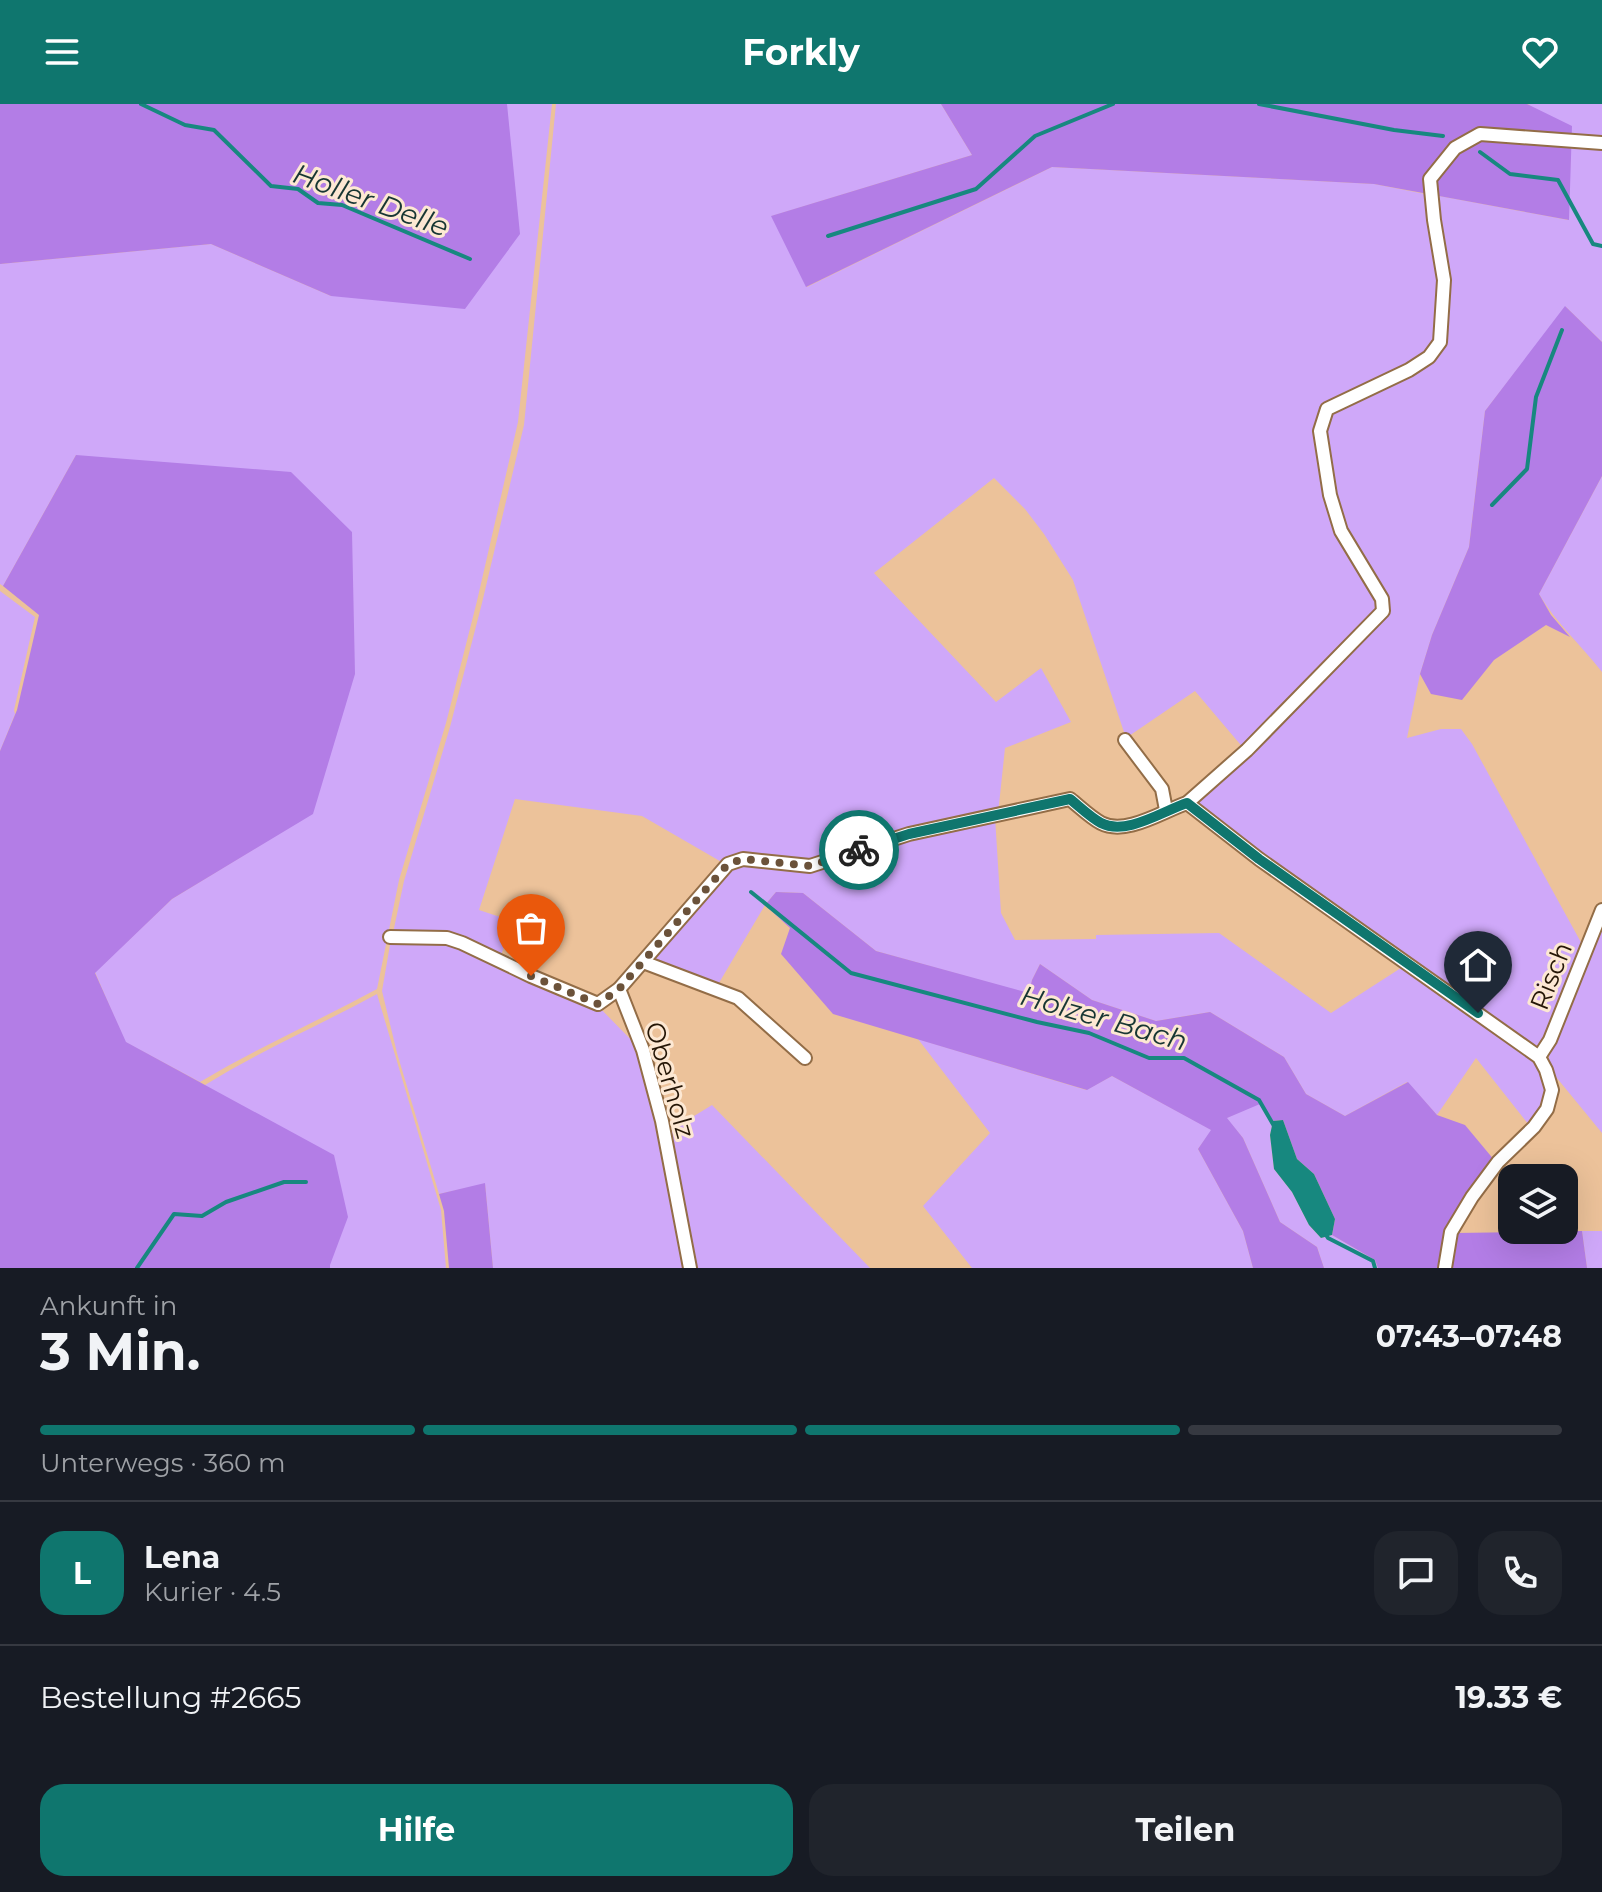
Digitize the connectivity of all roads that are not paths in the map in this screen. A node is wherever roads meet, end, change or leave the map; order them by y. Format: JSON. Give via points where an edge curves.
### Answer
{"nodes":[{"id":1,"x":1602,"y":143,"type":"edge"},
{"id":2,"x":1125,"y":740,"type":"dead end"},
{"id":3,"x":1187,"y":803,"type":"junction"},
{"id":4,"x":1166,"y":810,"type":"junction"},
{"id":5,"x":1602,"y":910,"type":"edge"},
{"id":6,"x":390,"y":937,"type":"dead end"},
{"id":7,"x":643,"y":962,"type":"junction"},
{"id":8,"x":619,"y":989,"type":"junction"},
{"id":9,"x":1539,"y":1057,"type":"junction"},
{"id":10,"x":805,"y":1058,"type":"dead end"},
{"id":11,"x":690,"y":1268,"type":"edge"},
{"id":12,"x":1445,"y":1268,"type":"edge"}],
"edges":[{"from":1,"to":3,"type":"street","via":[[1480,134],[1455,148],[1430,179],[1444,280],[1440,342],[1409,370],[1327,409],[1320,431],[1341,531],[1382,599],[1383,611],[1247,750]]},
{"from":2,"to":4,"type":"street","via":[[1162,789]]},
{"from":3,"to":4,"type":"street"},
{"from":3,"to":9,"type":"street"},
{"from":4,"to":7,"type":"street","via":[[1122,827],[1103,824],[1070,799],[909,834],[810,866],[743,859],[728,864]]},
{"from":5,"to":9,"type":"street","name":"Risch"},
{"from":6,"to":8,"type":"street","via":[[447,938],[598,1004]]},
{"from":7,"to":8,"type":"street"},
{"from":7,"to":10,"type":"street","via":[[738,998]]},
{"from":8,"to":11,"type":"street","name":"Oberholz","via":[[659,1107]]},
{"from":9,"to":12,"type":"street","via":[[1552,1090],[1547,1109],[1472,1197],[1451,1232]]}]}
